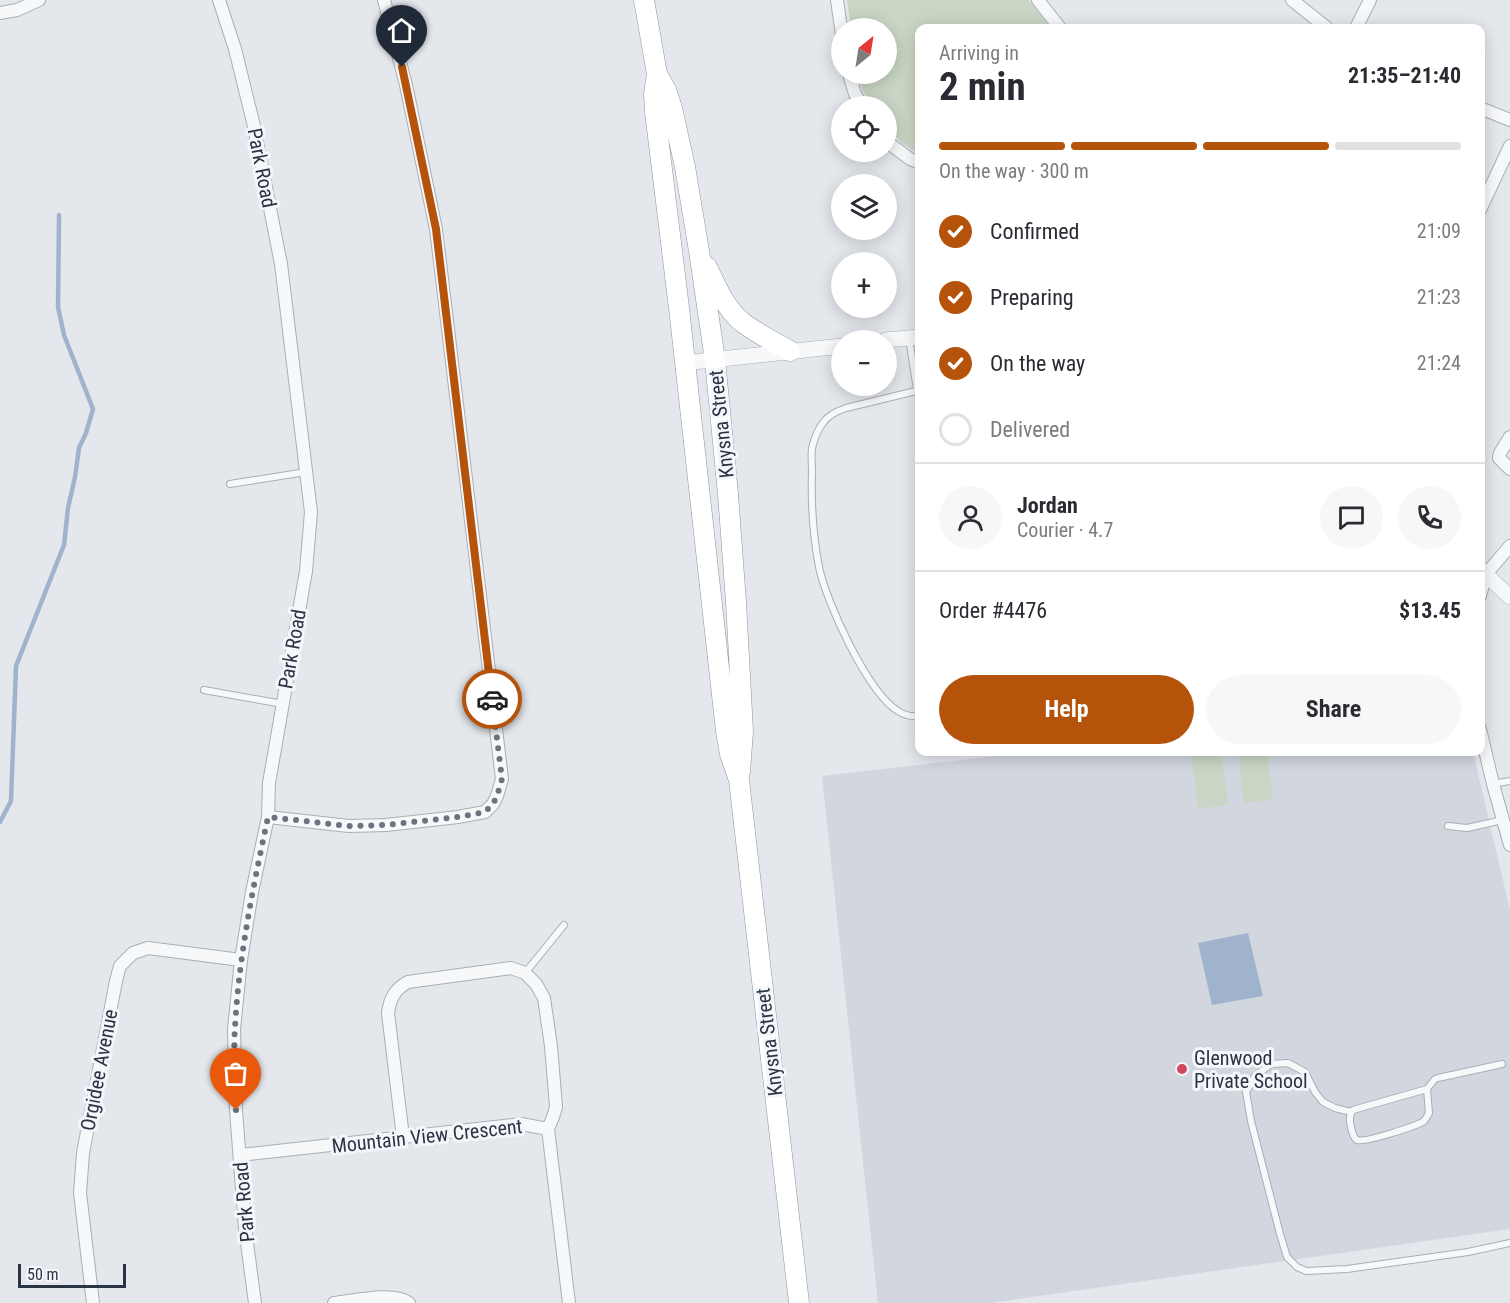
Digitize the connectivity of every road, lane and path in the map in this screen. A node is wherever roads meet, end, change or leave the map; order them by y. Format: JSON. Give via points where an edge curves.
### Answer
{"nodes":[{"id":1,"x":39,"y":0,"type":"edge"},
{"id":2,"x":219,"y":0,"type":"edge"},
{"id":3,"x":384,"y":0,"type":"edge"},
{"id":4,"x":644,"y":0,"type":"edge"},
{"id":5,"x":837,"y":0,"type":"edge"},
{"id":6,"x":1038,"y":0,"type":"edge"},
{"id":7,"x":1292,"y":0,"type":"edge"},
{"id":8,"x":1370,"y":0,"type":"edge"},
{"id":9,"x":16,"y":5,"type":"edge"},
{"id":10,"x":0,"y":13,"type":"edge"},
{"id":11,"x":840,"y":18,"type":"edge"},
{"id":12,"x":1057,"y":24,"type":"edge"},
{"id":13,"x":1323,"y":24,"type":"edge"},
{"id":14,"x":1358,"y":24,"type":"edge"},
{"id":15,"x":657,"y":74,"type":"junction"},
{"id":16,"x":1485,"y":110,"type":"edge"},
{"id":17,"x":1510,"y":120,"type":"edge"},
{"id":18,"x":1510,"y":146,"type":"edge"},
{"id":19,"x":897,"y":149,"type":"edge"},
{"id":20,"x":915,"y":162,"type":"edge"},
{"id":21,"x":1485,"y":199,"type":"edge"},
{"id":22,"x":699,"y":251,"type":"junction"},
{"id":23,"x":914,"y":337,"type":"edge"},
{"id":24,"x":897,"y":339,"type":"edge"},
{"id":25,"x":831,"y":347,"type":"edge"},
{"id":26,"x":790,"y":351,"type":"junction"},
{"id":27,"x":715,"y":360,"type":"junction"},
{"id":28,"x":684,"y":363,"type":"junction"},
{"id":29,"x":915,"y":391,"type":"edge"},
{"id":30,"x":1510,"y":437,"type":"edge"},
{"id":31,"x":1510,"y":469,"type":"edge"},
{"id":32,"x":306,"y":472,"type":"junction"},
{"id":33,"x":230,"y":484,"type":"dead end"},
{"id":34,"x":1510,"y":546,"type":"edge"},
{"id":35,"x":1485,"y":569,"type":"edge"},
{"id":36,"x":1485,"y":573,"type":"edge"},
{"id":37,"x":1510,"y":597,"type":"edge"},
{"id":38,"x":204,"y":690,"type":"dead end"},
{"id":39,"x":283,"y":704,"type":"junction"},
{"id":40,"x":915,"y":716,"type":"edge"},
{"id":41,"x":1485,"y":750,"type":"edge"},
{"id":42,"x":739,"y":780,"type":"junction"},
{"id":43,"x":1510,"y":781,"type":"edge"},
{"id":44,"x":1493,"y":784,"type":"junction"},
{"id":45,"x":268,"y":817,"type":"junction"},
{"id":46,"x":1504,"y":820,"type":"junction"},
{"id":47,"x":1448,"y":826,"type":"dead end"},
{"id":48,"x":1510,"y":845,"type":"edge"},
{"id":49,"x":564,"y":925,"type":"dead end"},
{"id":50,"x":241,"y":960,"type":"junction"},
{"id":51,"x":525,"y":972,"type":"junction"},
{"id":52,"x":1502,"y":1064,"type":"dead end"},
{"id":53,"x":1427,"y":1089,"type":"junction"},
{"id":54,"x":1351,"y":1112,"type":"junction"},
{"id":55,"x":548,"y":1129,"type":"junction"},
{"id":56,"x":403,"y":1137,"type":"junction"},
{"id":57,"x":240,"y":1155,"type":"junction"},
{"id":58,"x":1510,"y":1243,"type":"edge"},
{"id":59,"x":93,"y":1303,"type":"edge"},
{"id":60,"x":255,"y":1303,"type":"edge"},
{"id":61,"x":334,"y":1303,"type":"edge"},
{"id":62,"x":410,"y":1303,"type":"edge"},
{"id":63,"x":569,"y":1303,"type":"edge"},
{"id":64,"x":799,"y":1303,"type":"edge"}],
"edges":[{"from":1,"to":9,"type":"street"},
{"from":2,"to":32,"type":"street","name":"Park Road","via":[[253,122],[281,264]]},
{"from":3,"to":45,"type":"street","via":[[436,229],[502,779],[493,804],[485,812],[458,817],[349,826]]},
{"from":4,"to":15,"type":"highway","name":"Knysna Street"},
{"from":5,"to":11,"type":"street"},
{"from":6,"to":12,"type":"street"},
{"from":7,"to":13,"type":"street"},
{"from":8,"to":14,"type":"street"},
{"from":9,"to":10,"type":"street"},
{"from":15,"to":22,"type":"highway","name":"Knysna Street","via":[[672,108]]},
{"from":15,"to":28,"type":"highway","name":"Knysna Street","via":[[655,112]]},
{"from":16,"to":17,"type":"street"},
{"from":18,"to":21,"type":"street"},
{"from":19,"to":20,"type":"street"},
{"from":22,"to":26,"type":"highway","via":[[730,310]]},
{"from":22,"to":27,"type":"highway","name":"Knysna Street"},
{"from":23,"to":24,"type":"street"},
{"from":25,"to":26,"type":"street"},
{"from":26,"to":27,"type":"street"},
{"from":27,"to":28,"type":"street"},
{"from":27,"to":42,"type":"highway","name":"Knysna Street","via":[[736,602],[743,732]]},
{"from":28,"to":42,"type":"highway","name":"Knysna Street","via":[[726,731]]},
{"from":29,"to":40,"type":"lane","via":[[835,412],[824,420],[812,448],[813,527],[819,569],[831,605],[846,638],[888,704],[898,712]]},
{"from":30,"to":31,"type":"street","via":[[1499,458]]},
{"from":32,"to":33,"type":"lane"},
{"from":32,"to":39,"type":"street","name":"Park Road","via":[[311,512],[306,571]]},
{"from":34,"to":35,"type":"street"},
{"from":36,"to":37,"type":"street"},
{"from":38,"to":39,"type":"lane"},
{"from":39,"to":45,"type":"street","name":"Park Road","via":[[269,783]]},
{"from":41,"to":44,"type":"street"},
{"from":42,"to":64,"type":"highway","name":"Knysna Street"},
{"from":43,"to":44,"type":"lane"},
{"from":44,"to":46,"type":"street"},
{"from":45,"to":50,"type":"street","name":"Park Road"},
{"from":46,"to":47,"type":"lane","via":[[1467,828]]},
{"from":46,"to":48,"type":"street"},
{"from":49,"to":51,"type":"lane"},
{"from":50,"to":57,"type":"street","name":"Park Road","via":[[234,1029]]},
{"from":50,"to":59,"type":"street","name":"Orgidee Avenue","via":[[148,948],[133,953],[120,966],[81,1175]]},
{"from":51,"to":55,"type":"street","via":[[544,998],[556,1107]]},
{"from":51,"to":56,"type":"street","via":[[511,968],[408,982],[394,992],[388,1013]]},
{"from":52,"to":53,"type":"lane","via":[[1435,1079]]},
{"from":53,"to":54,"type":"lane"},
{"from":53,"to":54,"type":"lane","via":[[1429,1113],[1423,1122],[1409,1128],[1358,1140],[1351,1129]]},
{"from":54,"to":58,"type":"lane","via":[[1323,1102],[1305,1072],[1288,1063],[1271,1064],[1255,1076],[1246,1092],[1280,1234],[1287,1257],[1297,1267],[1306,1271],[1347,1269]]},
{"from":55,"to":56,"type":"street","name":"Mountain View Crescent","via":[[521,1124]]},
{"from":55,"to":63,"type":"street","name":"Mountain View Crescent"},
{"from":56,"to":57,"type":"street","name":"Mountain View Crescent"},
{"from":57,"to":60,"type":"street","name":"Park Road"},
{"from":61,"to":62,"type":"street","via":[[389,1297]]}]}
